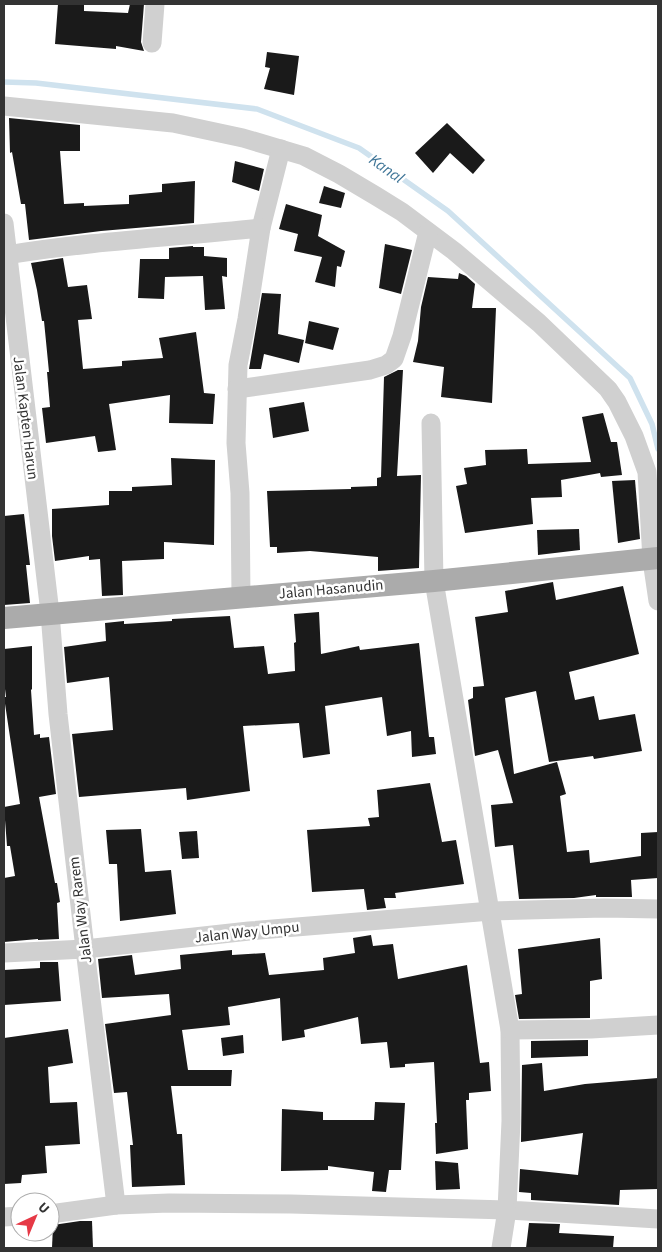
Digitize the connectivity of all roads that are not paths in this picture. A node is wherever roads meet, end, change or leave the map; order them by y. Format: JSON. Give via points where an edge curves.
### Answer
{"nodes":[{"id":1,"x":155,"y":4,"type":"edge"},
{"id":2,"x":152,"y":43,"type":"dead end"},
{"id":3,"x":4,"y":106,"type":"edge"},
{"id":4,"x":281,"y":149,"type":"junction"},
{"id":5,"x":4,"y":223,"type":"edge"},
{"id":6,"x":260,"y":228,"type":"junction"},
{"id":7,"x":428,"y":232,"type":"junction"},
{"id":8,"x":7,"y":255,"type":"junction"},
{"id":9,"x":237,"y":389,"type":"junction"},
{"id":10,"x":430,"y":423,"type":"dead end"},
{"id":11,"x":655,"y":559,"type":"edge"},
{"id":12,"x":434,"y":581,"type":"junction"},
{"id":13,"x":241,"y":596,"type":"junction"},
{"id":14,"x":658,"y":602,"type":"edge"},
{"id":15,"x":50,"y":613,"type":"junction"},
{"id":16,"x":4,"y":618,"type":"edge"},
{"id":17,"x":658,"y":909,"type":"edge"},
{"id":18,"x":491,"y":911,"type":"junction"},
{"id":19,"x":85,"y":949,"type":"junction"},
{"id":20,"x":4,"y":953,"type":"edge"},
{"id":21,"x":658,"y":1025,"type":"edge"},
{"id":22,"x":510,"y":1030,"type":"junction"},
{"id":23,"x":116,"y":1205,"type":"junction"},
{"id":24,"x":507,"y":1210,"type":"junction"},
{"id":25,"x":60,"y":1213,"type":"edge"},
{"id":26,"x":658,"y":1219,"type":"edge"},
{"id":27,"x":501,"y":1248,"type":"edge"}],
"edges":[{"from":1,"to":2,"type":"street"},
{"from":3,"to":4,"type":"street","via":[[173,122]]},
{"from":4,"to":6,"type":"street"},
{"from":4,"to":7,"type":"street","via":[[304,156],[339,174],[402,212]]},
{"from":5,"to":8,"type":"street","name":"Jalan Kapten Harun"},
{"from":6,"to":8,"type":"street","via":[[57,247]]},
{"from":6,"to":9,"type":"street"},
{"from":7,"to":9,"type":"street","via":[[394,359],[370,370]]},
{"from":7,"to":11,"type":"street","via":[[539,323],[608,389],[634,436],[646,472]]},
{"from":8,"to":15,"type":"street","name":"Jalan Kapten Harun"},
{"from":9,"to":13,"type":"street"},
{"from":10,"to":12,"type":"street"},
{"from":11,"to":12,"type":"main road","name":"Jalan Hasanudin"},
{"from":11,"to":14,"type":"street"},
{"from":12,"to":13,"type":"main road","name":"Jalan Hasanudin"},
{"from":12,"to":18,"type":"street"},
{"from":13,"to":15,"type":"main road","name":"Jalan Hasanudin"},
{"from":15,"to":16,"type":"main road","name":"Jalan Hasanudin"},
{"from":15,"to":19,"type":"street","name":"Jalan Way Rarem","via":[[58,714]]},
{"from":17,"to":18,"type":"street","name":"Jalan Way Umpu"},
{"from":18,"to":19,"type":"street","name":"Jalan Way Umpu","via":[[258,930]]},
{"from":18,"to":22,"type":"street"},
{"from":19,"to":20,"type":"street","name":"Jalan Way Umpu"},
{"from":19,"to":23,"type":"street","name":"Jalan Way Rarem"},
{"from":21,"to":22,"type":"street"},
{"from":22,"to":24,"type":"street","via":[[511,1121]]},
{"from":23,"to":24,"type":"street","via":[[282,1204]]},
{"from":23,"to":25,"type":"street"},
{"from":24,"to":26,"type":"street"},
{"from":24,"to":27,"type":"street"}]}
